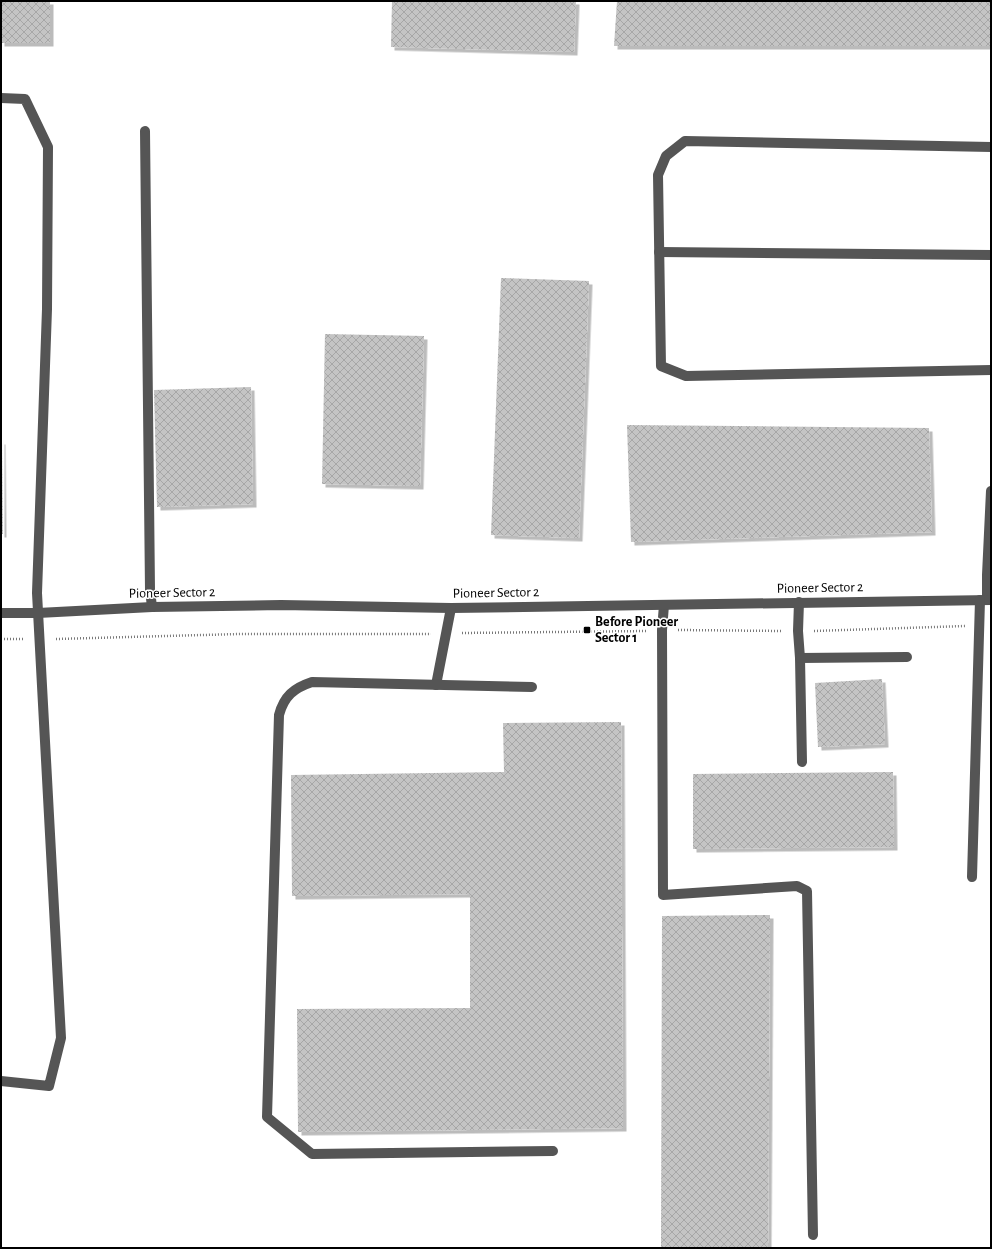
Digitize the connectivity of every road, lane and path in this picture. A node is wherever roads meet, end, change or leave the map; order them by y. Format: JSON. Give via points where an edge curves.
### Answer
{"nodes":[{"id":1,"x":1,"y":98,"type":"edge"},
{"id":2,"x":145,"y":131,"type":"dead end"},
{"id":3,"x":991,"y":147,"type":"edge"},
{"id":4,"x":659,"y":252,"type":"junction"},
{"id":5,"x":991,"y":256,"type":"edge"},
{"id":6,"x":991,"y":370,"type":"edge"},
{"id":7,"x":991,"y":491,"type":"edge"},
{"id":8,"x":986,"y":600,"type":"edge"},
{"id":9,"x":799,"y":602,"type":"junction"},
{"id":10,"x":664,"y":604,"type":"junction"},
{"id":11,"x":152,"y":607,"type":"junction"},
{"id":12,"x":451,"y":608,"type":"junction"},
{"id":13,"x":1,"y":613,"type":"edge"},
{"id":14,"x":38,"y":613,"type":"junction"},
{"id":15,"x":968,"y":626,"type":"dead end"},
{"id":16,"x":862,"y":629,"type":"dead end"},
{"id":17,"x":907,"y":657,"type":"dead end"},
{"id":18,"x":800,"y":658,"type":"junction"},
{"id":19,"x":436,"y":685,"type":"junction"},
{"id":20,"x":532,"y":687,"type":"dead end"},
{"id":21,"x":802,"y":762,"type":"dead end"},
{"id":22,"x":972,"y":877,"type":"dead end"},
{"id":23,"x":1,"y":1081,"type":"edge"},
{"id":24,"x":553,"y":1152,"type":"dead end"},
{"id":25,"x":813,"y":1235,"type":"dead end"}],
"edges":[{"from":1,"to":14,"type":"street","via":[[25,99],[48,147],[47,309]]},
{"from":2,"to":11,"type":"street"},
{"from":3,"to":4,"type":"street","via":[[685,141],[666,156],[658,175]]},
{"from":4,"to":5,"type":"street"},
{"from":4,"to":6,"type":"street","via":[[661,366],[686,376]]},
{"from":7,"to":8,"type":"street"},
{"from":8,"to":9,"type":"street","name":"Pioneer Sector 2"},
{"from":8,"to":22,"type":"street"},
{"from":9,"to":10,"type":"street","name":"Pioneer Sector 2"},
{"from":9,"to":18,"type":"street"},
{"from":10,"to":12,"type":"street","name":"Pioneer Sector 2"},
{"from":10,"to":25,"type":"street","via":[[663,895],[797,886],[806,891]]},
{"from":11,"to":12,"type":"street","name":"Pioneer Sector 2"},
{"from":11,"to":14,"type":"street","name":"Pioneer Sector 2"},
{"from":12,"to":19,"type":"street"},
{"from":13,"to":14,"type":"street","name":"Pioneer Sector 2"},
{"from":14,"to":23,"type":"street","via":[[61,1038],[49,1086]]},
{"from":15,"to":16,"type":"path"},
{"from":17,"to":18,"type":"street"},
{"from":18,"to":21,"type":"street"},
{"from":19,"to":20,"type":"street"},
{"from":19,"to":24,"type":"street","via":[[312,682],[300,686],[282,703],[279,723],[267,1117],[312,1154]]}]}
